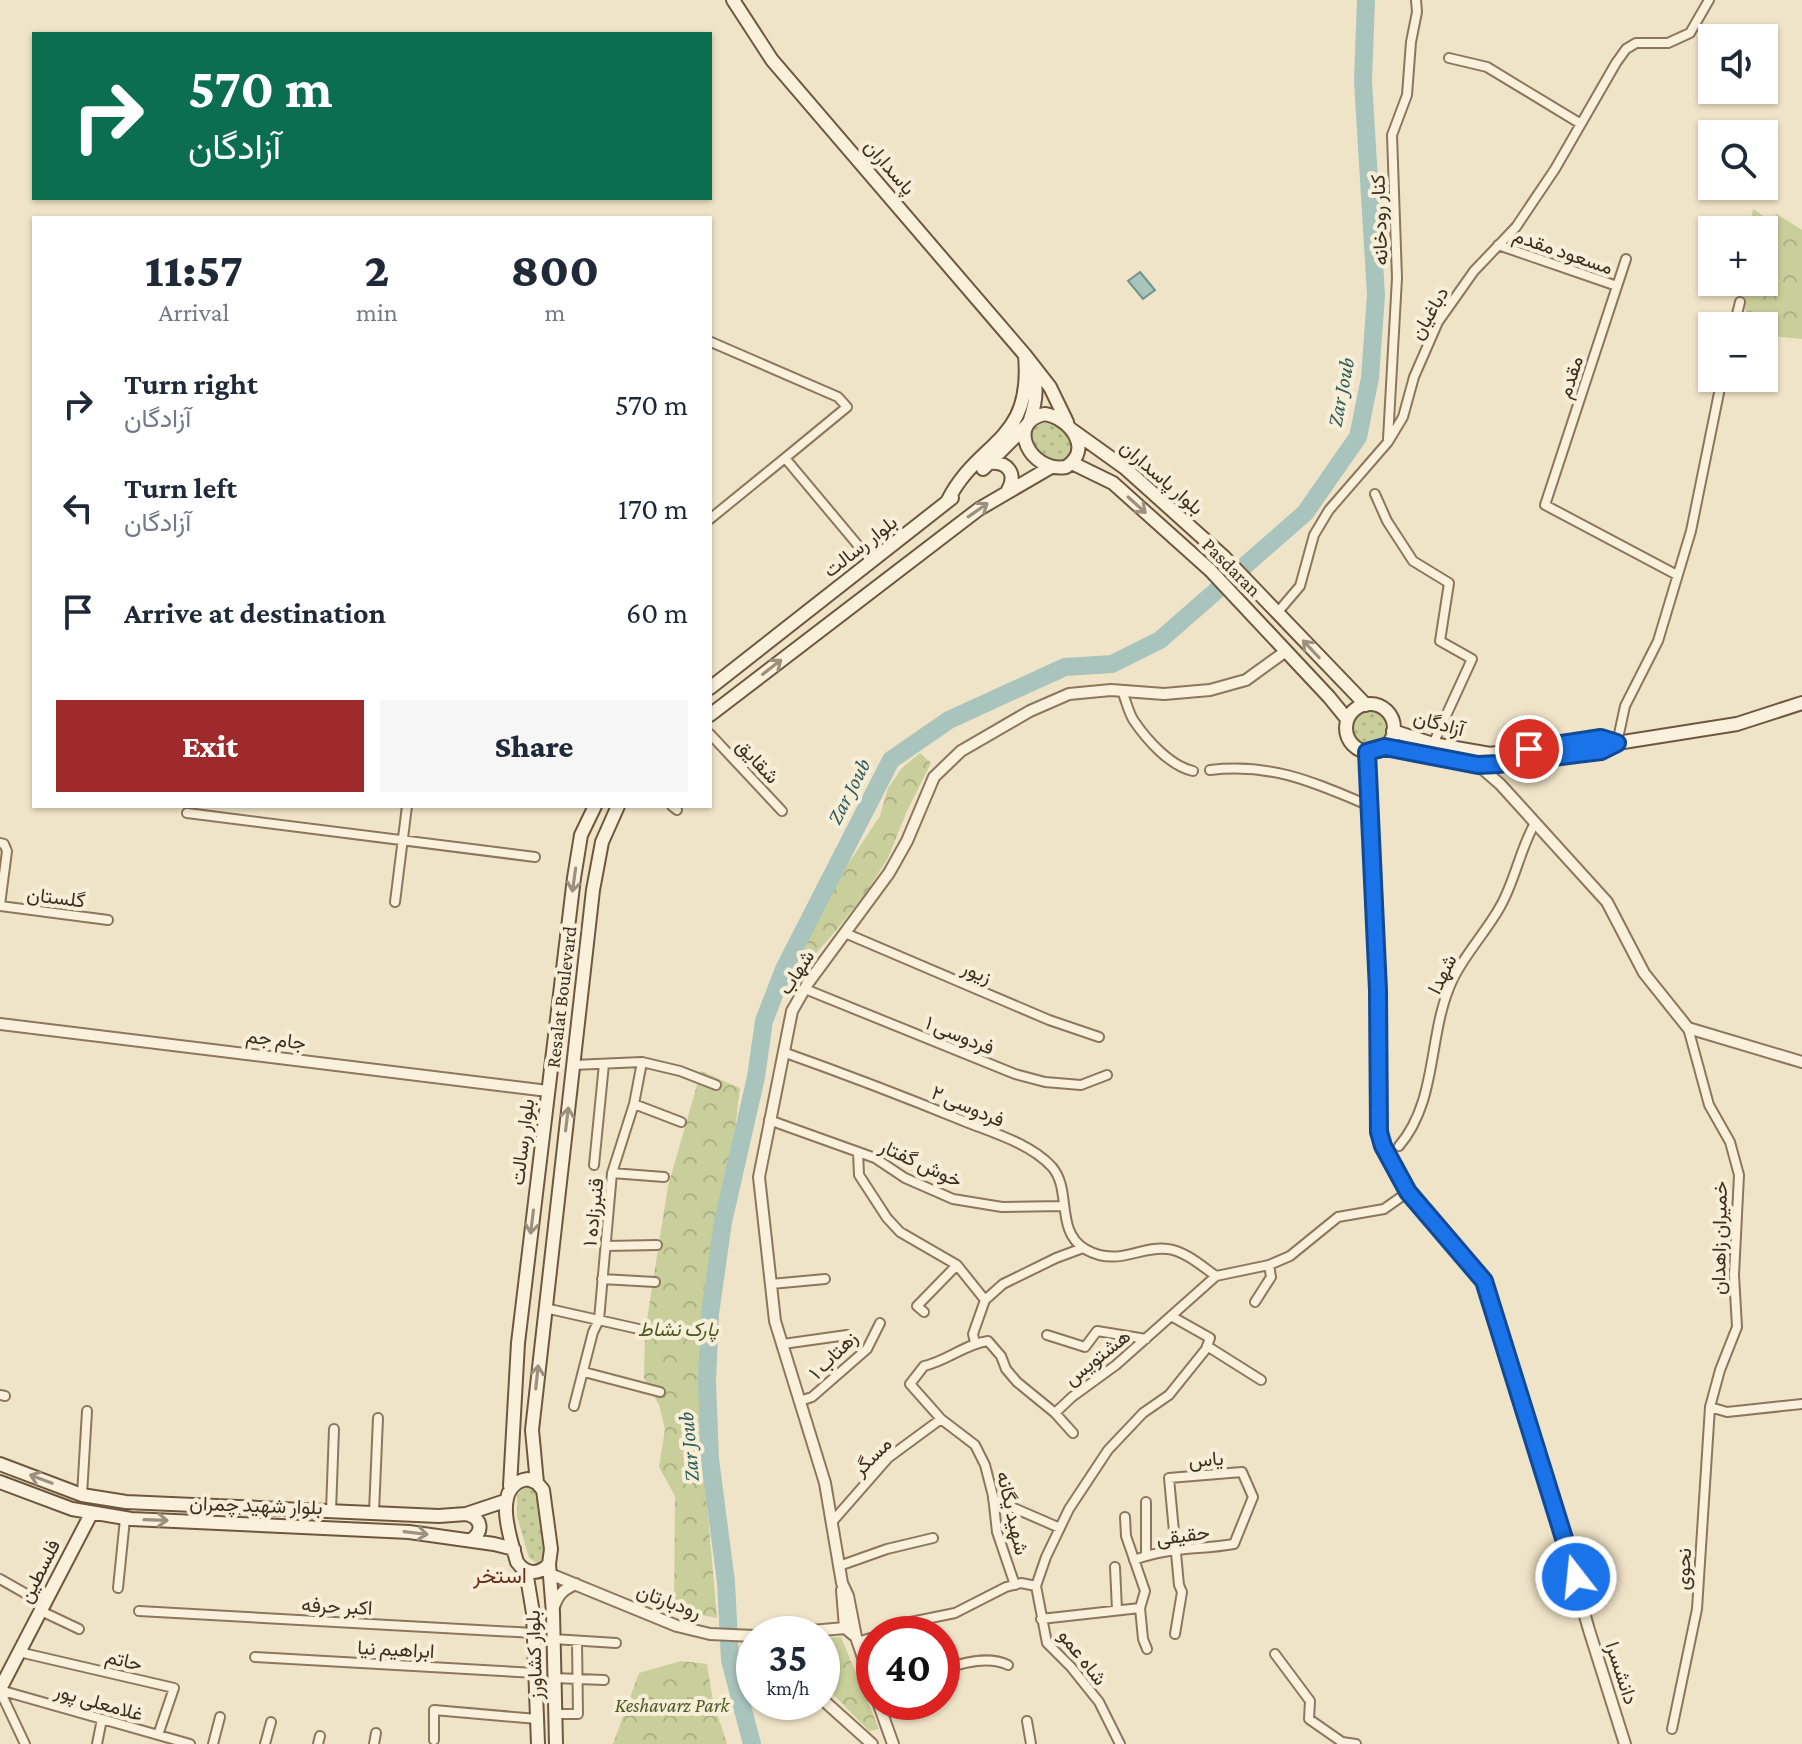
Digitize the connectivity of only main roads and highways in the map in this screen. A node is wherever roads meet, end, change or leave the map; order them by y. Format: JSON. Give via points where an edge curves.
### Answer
{"nodes":[{"id":1,"x":733,"y":0,"type":"edge"},
{"id":2,"x":1025,"y":355,"type":"junction"},
{"id":3,"x":1028,"y":423,"type":"junction"},
{"id":4,"x":1070,"y":427,"type":"junction"},
{"id":5,"x":989,"y":463,"type":"junction"},
{"id":6,"x":1072,"y":463,"type":"junction"},
{"id":7,"x":1051,"y":467,"type":"junction"},
{"id":8,"x":1008,"y":490,"type":"junction"},
{"id":9,"x":947,"y":502,"type":"junction"},
{"id":10,"x":1224,"y":557,"type":"joint"},
{"id":11,"x":712,"y":686,"type":"edge"},
{"id":12,"x":1802,"y":703,"type":"edge"},
{"id":13,"x":1366,"y":705,"type":"junction"},
{"id":14,"x":712,"y":713,"type":"edge"},
{"id":15,"x":1347,"y":719,"type":"junction"},
{"id":16,"x":1393,"y":731,"type":"junction"},
{"id":17,"x":1617,"y":743,"type":"junction"},
{"id":18,"x":1385,"y":747,"type":"junction"},
{"id":19,"x":594,"y":808,"type":"edge"},
{"id":20,"x":617,"y":808,"type":"edge"},
{"id":21,"x":527,"y":1265,"type":"junction"},
{"id":22,"x":549,"y":1268,"type":"junction"},
{"id":23,"x":512,"y":1429,"type":"junction"},
{"id":24,"x":532,"y":1430,"type":"junction"},
{"id":25,"x":0,"y":1464,"type":"edge"},
{"id":26,"x":0,"y":1482,"type":"edge"},
{"id":27,"x":537,"y":1483,"type":"junction"},
{"id":28,"x":510,"y":1486,"type":"junction"},
{"id":29,"x":505,"y":1501,"type":"junction"},
{"id":30,"x":91,"y":1514,"type":"junction"},
{"id":31,"x":466,"y":1514,"type":"junction"},
{"id":32,"x":471,"y":1540,"type":"junction"},
{"id":33,"x":514,"y":1549,"type":"junction"},
{"id":34,"x":549,"y":1569,"type":"junction"},
{"id":35,"x":526,"y":1571,"type":"junction"},
{"id":36,"x":0,"y":1690,"type":"edge"},
{"id":37,"x":538,"y":1744,"type":"edge"},
{"id":38,"x":556,"y":1744,"type":"edge"}],
"edges":[{"from":1,"to":2,"type":"main road","name":"پاسداران","via":[[772,60]]},
{"from":2,"to":3,"type":"main road","via":[[1037,401]]},
{"from":2,"to":4,"type":"main road","name":"پاسداران","via":[[1050,387]]},
{"from":2,"to":9,"type":"main road","via":[[1021,410],[998,442],[956,483]]},
{"from":3,"to":4,"type":"main road","via":[[1045,414]]},
{"from":3,"to":5,"type":"main road","name":"بلوار رسالت"},
{"from":3,"to":7,"type":"main road","via":[[1031,453]]},
{"from":4,"to":6,"type":"main road","via":[[1078,449]]},
{"from":4,"to":10,"type":"main road","name":"بلوار پاسداران","via":[[1125,468]]},
{"from":5,"to":8,"type":"main road","via":[[1007,465],[1012,473]]},
{"from":5,"to":9,"type":"main road","name":"بلوار رسالت"},
{"from":6,"to":7,"type":"main road"},
{"from":6,"to":15,"type":"main road","name":"Pasdaran","one_way":true,"via":[[1113,483],[1210,570]]},
{"from":7,"to":8,"type":"main road"},
{"from":14,"to":8,"type":"main road","one_way":true},
{"from":9,"to":11,"type":"main road","name":"بلوار رسالت"},
{"from":13,"to":10,"type":"main road","name":"Pasdaran","one_way":true},
{"from":12,"to":17,"type":"main road","name":"آزادگان","via":[[1737,724]]},
{"from":13,"to":15,"type":"main road"},
{"from":13,"to":16,"type":"main road","via":[[1388,713]]},
{"from":15,"to":18,"type":"main road","via":[[1351,743],[1367,752]]},
{"from":16,"to":17,"type":"main road","name":"آزادگان","via":[[1490,754],[1601,738]]},
{"from":16,"to":18,"type":"main road"},
{"from":17,"to":18,"type":"main road","name":"آزادگان","via":[[1601,751],[1478,765]]},
{"from":19,"to":21,"type":"main road","name":"بلوار رسالت","one_way":true,"via":[[581,835],[574,878]]},
{"from":22,"to":20,"type":"main road","name":"Resalat Boulevard","one_way":true,"via":[[594,881],[602,842]]},
{"from":21,"to":22,"type":"main road"},
{"from":21,"to":23,"type":"main road","name":"بلوار رسالت"},
{"from":24,"to":22,"type":"main road","name":"Resalat Boulevard","one_way":true},
{"from":23,"to":24,"type":"main road","via":[[519,1437]]},
{"from":23,"to":28,"type":"main road","name":"بلوار رسالت"},
{"from":24,"to":27,"type":"main road","name":"Resalat Boulevard"},
{"from":31,"to":25,"type":"main road","name":"بلوار شهید چمران","one_way":true,"via":[[143,1503],[82,1495]]},
{"from":26,"to":30,"type":"main road","name":"بلوار شهید چمران"},
{"from":27,"to":28,"type":"main road","via":[[528,1479]]},
{"from":27,"to":34,"type":"main road","name":"بلوار کشاورز","via":[[545,1500]]},
{"from":28,"to":29,"type":"main road","name":"بلوار رسالت"},
{"from":29,"to":31,"type":"main road","name":"بلوار شهید چمران"},
{"from":29,"to":33,"type":"main road"},
{"from":30,"to":32,"type":"main road","name":"بلوار شهید چمران","one_way":true},
{"from":30,"to":36,"type":"main road","name":"فلسطین"},
{"from":31,"to":32,"type":"main road","via":[[479,1521],[481,1529]]},
{"from":32,"to":33,"type":"main road","name":"بلوار شهید چمران"},
{"from":33,"to":35,"type":"main road"},
{"from":34,"to":35,"type":"main road"},
{"from":34,"to":38,"type":"main road","name":"بلوار کشاورز"},
{"from":35,"to":37,"type":"main road","name":"بلوار کشاورز"}]}
